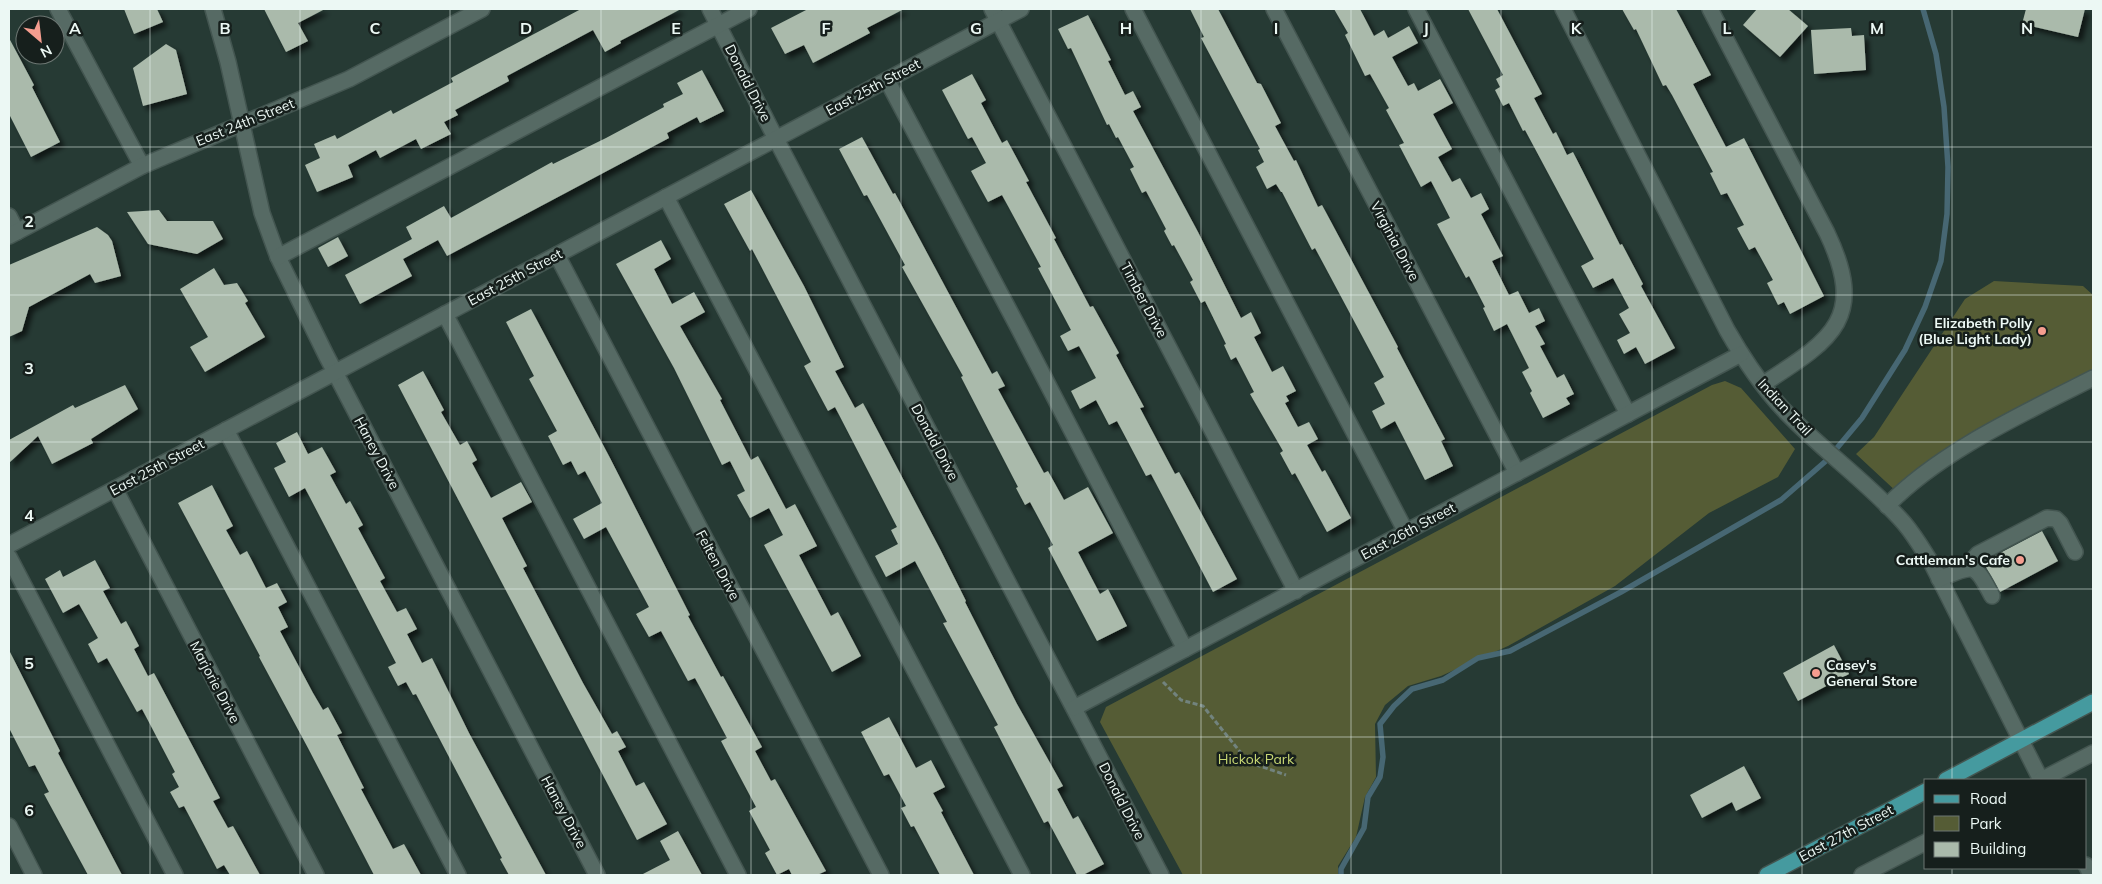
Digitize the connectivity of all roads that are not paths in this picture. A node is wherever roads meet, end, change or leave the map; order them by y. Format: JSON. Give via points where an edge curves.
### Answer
{"nodes":[{"id":1,"x":58,"y":9,"type":"edge"},
{"id":2,"x":213,"y":9,"type":"edge"},
{"id":3,"x":482,"y":9,"type":"edge"},
{"id":4,"x":710,"y":9,"type":"edge"},
{"id":5,"x":749,"y":9,"type":"edge"},
{"id":6,"x":1021,"y":9,"type":"edge"},
{"id":7,"x":1133,"y":9,"type":"edge"},
{"id":8,"x":1274,"y":9,"type":"edge"},
{"id":9,"x":1416,"y":9,"type":"edge"},
{"id":10,"x":1563,"y":9,"type":"edge"},
{"id":11,"x":1710,"y":9,"type":"edge"},
{"id":12,"x":995,"y":15,"type":"edge"},
{"id":13,"x":718,"y":26,"type":"junction"},
{"id":14,"x":887,"y":80,"type":"junction"},
{"id":15,"x":242,"y":123,"type":"junction"},
{"id":16,"x":776,"y":139,"type":"junction"},
{"id":17,"x":142,"y":166,"type":"junction"},
{"id":18,"x":666,"y":197,"type":"junction"},
{"id":19,"x":9,"y":216,"type":"edge"},
{"id":20,"x":13,"y":234,"type":"edge"},
{"id":21,"x":557,"y":255,"type":"junction"},
{"id":22,"x":278,"y":257,"type":"junction"},
{"id":23,"x":445,"y":314,"type":"junction"},
{"id":24,"x":1741,"y":354,"type":"junction"},
{"id":25,"x":335,"y":372,"type":"junction"},
{"id":26,"x":2093,"y":378,"type":"edge"},
{"id":27,"x":1763,"y":384,"type":"junction"},
{"id":28,"x":1628,"y":414,"type":"junction"},
{"id":29,"x":226,"y":430,"type":"junction"},
{"id":30,"x":1517,"y":473,"type":"junction"},
{"id":31,"x":115,"y":489,"type":"junction"},
{"id":32,"x":1887,"y":506,"type":"junction"},
{"id":33,"x":1406,"y":532,"type":"junction"},
{"id":34,"x":9,"y":545,"type":"edge"},
{"id":35,"x":2075,"y":552,"type":"dead end"},
{"id":36,"x":9,"y":557,"type":"edge"},
{"id":37,"x":1965,"y":569,"type":"junction"},
{"id":38,"x":1939,"y":579,"type":"junction"},
{"id":39,"x":1296,"y":590,"type":"junction"},
{"id":40,"x":1992,"y":596,"type":"dead end"},
{"id":41,"x":1185,"y":649,"type":"junction"},
{"id":42,"x":2093,"y":702,"type":"edge"},
{"id":43,"x":1074,"y":708,"type":"junction"},
{"id":44,"x":2020,"y":741,"type":"junction"},
{"id":45,"x":2093,"y":752,"type":"edge"},
{"id":46,"x":1948,"y":779,"type":"edge"},
{"id":47,"x":2040,"y":779,"type":"edge"},
{"id":48,"x":2043,"y":779,"type":"edge"},
{"id":49,"x":1924,"y":792,"type":"edge"},
{"id":50,"x":9,"y":826,"type":"edge"},
{"id":51,"x":1924,"y":843,"type":"edge"},
{"id":52,"x":34,"y":875,"type":"edge"},
{"id":53,"x":175,"y":875,"type":"edge"},
{"id":54,"x":316,"y":875,"type":"edge"},
{"id":55,"x":458,"y":875,"type":"edge"},
{"id":56,"x":597,"y":875,"type":"edge"},
{"id":57,"x":738,"y":875,"type":"edge"},
{"id":58,"x":881,"y":875,"type":"edge"},
{"id":59,"x":1022,"y":875,"type":"edge"},
{"id":60,"x":1160,"y":875,"type":"edge"},
{"id":61,"x":1767,"y":875,"type":"edge"},
{"id":62,"x":1862,"y":875,"type":"edge"}],
"edges":[{"from":1,"to":17,"type":"street"},
{"from":2,"to":15,"type":"street","name":"Haney Drive"},
{"from":3,"to":15,"type":"street","name":"East 24th Street","via":[[349,80]]},
{"from":4,"to":13,"type":"street","name":"Donald Drive"},
{"from":5,"to":13,"type":"street"},
{"from":6,"to":12,"type":"street","name":"East 25th Street"},
{"from":7,"to":33,"type":"street"},
{"from":8,"to":30,"type":"street","name":"Virginia Drive"},
{"from":9,"to":28,"type":"street"},
{"from":10,"to":24,"type":"street","name":"Indian Trail"},
{"from":11,"to":27,"type":"street","via":[[1827,233],[1844,281],[1840,316],[1826,338]]},
{"from":12,"to":14,"type":"street","name":"East 25th Street"},
{"from":12,"to":39,"type":"street","name":"Timber Drive"},
{"from":13,"to":16,"type":"street","name":"Donald Drive"},
{"from":13,"to":22,"type":"street"},
{"from":14,"to":16,"type":"street","name":"East 25th Street"},
{"from":14,"to":41,"type":"street"},
{"from":15,"to":17,"type":"street","name":"East 24th Street"},
{"from":15,"to":22,"type":"street","name":"Haney Drive","via":[[262,213]]},
{"from":16,"to":18,"type":"street","name":"East 25th Street"},
{"from":16,"to":43,"type":"street","name":"Donald Drive"},
{"from":17,"to":20,"type":"street","name":"East 24th Street"},
{"from":18,"to":21,"type":"street","name":"East 25th Street"},
{"from":18,"to":59,"type":"street"},
{"from":19,"to":20,"type":"street"},
{"from":21,"to":23,"type":"street","name":"East 25th Street"},
{"from":21,"to":58,"type":"street","name":"Felten Drive"},
{"from":22,"to":25,"type":"street","name":"Haney Drive"},
{"from":23,"to":25,"type":"street","name":"East 25th Street"},
{"from":23,"to":57,"type":"street"},
{"from":24,"to":27,"type":"street","name":"Indian Trail"},
{"from":24,"to":28,"type":"street","name":"East 26th Street"},
{"from":25,"to":29,"type":"street","name":"East 25th Street"},
{"from":25,"to":56,"type":"street","name":"Haney Drive"},
{"from":26,"to":32,"type":"street","via":[[1968,446],[1907,486]]},
{"from":27,"to":32,"type":"street","name":"Indian Trail","via":[[1802,427]]},
{"from":28,"to":30,"type":"street","name":"East 26th Street"},
{"from":29,"to":31,"type":"street","name":"East 25th Street"},
{"from":29,"to":55,"type":"street"},
{"from":30,"to":33,"type":"street","name":"East 26th Street"},
{"from":31,"to":34,"type":"street","name":"East 25th Street"},
{"from":31,"to":54,"type":"street","name":"Marjorie Drive"},
{"from":32,"to":38,"type":"street","name":"Indian Trail","via":[[1915,537]]},
{"from":33,"to":39,"type":"street","name":"East 26th Street"},
{"from":35,"to":37,"type":"street","via":[[2060,523],[2047,518],[1978,554]]},
{"from":36,"to":53,"type":"street"},
{"from":37,"to":38,"type":"street"},
{"from":37,"to":40,"type":"street","via":[[1980,573]]},
{"from":38,"to":44,"type":"street","name":"Indian Trail"},
{"from":39,"to":41,"type":"street","name":"East 26th Street"},
{"from":41,"to":43,"type":"street","name":"East 26th Street"},
{"from":42,"to":44,"type":"main road"},
{"from":43,"to":60,"type":"street","name":"Donald Drive"},
{"from":44,"to":46,"type":"main road"},
{"from":44,"to":47,"type":"street","name":"Indian Trail"},
{"from":45,"to":48,"type":"street"},
{"from":49,"to":61,"type":"main road","name":"East 27th Street"},
{"from":50,"to":52,"type":"street"},
{"from":51,"to":62,"type":"street"}]}
